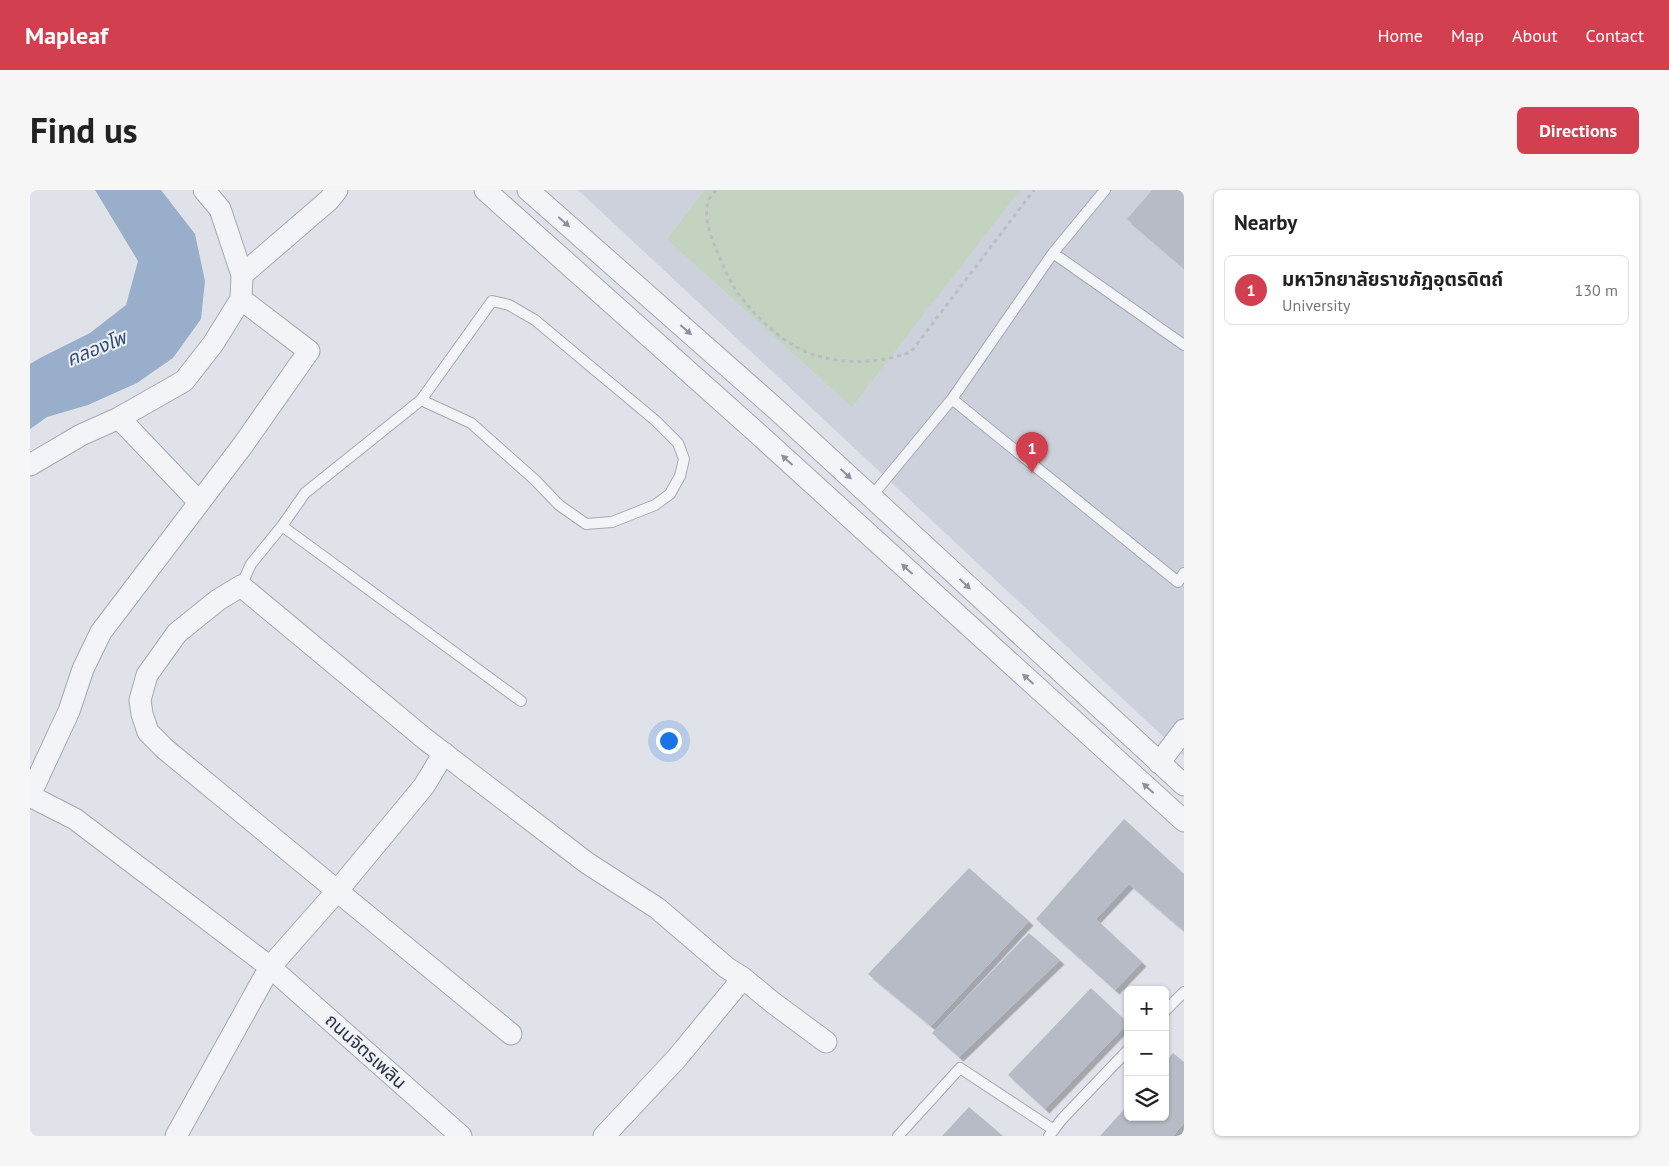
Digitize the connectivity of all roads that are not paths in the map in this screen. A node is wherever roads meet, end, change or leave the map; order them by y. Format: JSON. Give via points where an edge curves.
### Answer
{"nodes":[{"id":1,"x":204,"y":190,"type":"edge"},
{"id":2,"x":337,"y":190,"type":"edge"},
{"id":3,"x":485,"y":190,"type":"edge"},
{"id":4,"x":528,"y":190,"type":"edge"},
{"id":5,"x":1105,"y":190,"type":"edge"},
{"id":6,"x":1053,"y":253,"type":"junction"},
{"id":7,"x":242,"y":275,"type":"junction"},
{"id":8,"x":241,"y":299,"type":"junction"},
{"id":9,"x":1184,"y":345,"type":"edge"},
{"id":10,"x":952,"y":399,"type":"junction"},
{"id":11,"x":421,"y":400,"type":"junction"},
{"id":12,"x":776,"y":409,"type":"junction"},
{"id":13,"x":120,"y":418,"type":"junction"},
{"id":14,"x":755,"y":431,"type":"junction"},
{"id":15,"x":30,"y":465,"type":"edge"},
{"id":16,"x":871,"y":497,"type":"junction"},
{"id":17,"x":199,"y":502,"type":"junction"},
{"id":18,"x":282,"y":526,"type":"junction"},
{"id":19,"x":1184,"y":574,"type":"edge"},
{"id":20,"x":241,"y":586,"type":"junction"},
{"id":21,"x":521,"y":701,"type":"dead end"},
{"id":22,"x":1184,"y":730,"type":"edge"},
{"id":23,"x":444,"y":753,"type":"junction"},
{"id":24,"x":1159,"y":763,"type":"junction"},
{"id":25,"x":1184,"y":785,"type":"edge"},
{"id":26,"x":30,"y":795,"type":"edge"},
{"id":27,"x":1184,"y":821,"type":"edge"},
{"id":28,"x":338,"y":890,"type":"junction"},
{"id":29,"x":270,"y":967,"type":"junction"},
{"id":30,"x":744,"y":978,"type":"junction"},
{"id":31,"x":1183,"y":994,"type":"edge"},
{"id":32,"x":1169,"y":1007,"type":"edge"},
{"id":33,"x":511,"y":1034,"type":"dead end"},
{"id":34,"x":826,"y":1042,"type":"dead end"},
{"id":35,"x":1124,"y":1054,"type":"edge"},
{"id":36,"x":1052,"y":1133,"type":"edge"},
{"id":37,"x":176,"y":1136,"type":"edge"},
{"id":38,"x":461,"y":1136,"type":"edge"},
{"id":39,"x":604,"y":1136,"type":"edge"},
{"id":40,"x":898,"y":1136,"type":"edge"}],
"edges":[{"from":1,"to":7,"type":"street","via":[[220,209]]},
{"from":2,"to":7,"type":"street"},
{"from":3,"to":14,"type":"street"},
{"from":4,"to":12,"type":"street","one_way":true},
{"from":5,"to":6,"type":"lane"},
{"from":6,"to":9,"type":"lane"},
{"from":6,"to":10,"type":"lane"},
{"from":7,"to":8,"type":"street"},
{"from":8,"to":13,"type":"street","via":[[214,344],[184,381]]},
{"from":8,"to":17,"type":"street","via":[[309,352]]},
{"from":10,"to":16,"type":"lane"},
{"from":10,"to":19,"type":"lane","via":[[1178,582]]},
{"from":11,"to":11,"type":"lane","via":[[492,301],[509,305],[535,320],[656,421],[678,443],[684,459],[680,476],[670,494],[655,505],[612,522],[586,524],[559,504],[471,423]]},
{"from":11,"to":18,"type":"lane","via":[[305,493]]},
{"from":12,"to":14,"type":"street"},
{"from":12,"to":16,"type":"street","one_way":true},
{"from":13,"to":15,"type":"street","via":[[81,435]]},
{"from":13,"to":17,"type":"street"},
{"from":27,"to":14,"type":"street","one_way":true},
{"from":16,"to":24,"type":"street","one_way":true},
{"from":17,"to":26,"type":"street","via":[[101,632]]},
{"from":18,"to":20,"type":"lane","via":[[251,564]]},
{"from":18,"to":21,"type":"lane"},
{"from":20,"to":23,"type":"street"},
{"from":20,"to":28,"type":"street","via":[[177,633],[147,675],[140,700],[142,714],[148,732],[165,749]]},
{"from":22,"to":24,"type":"street"},
{"from":23,"to":28,"type":"street","via":[[424,786]]},
{"from":23,"to":30,"type":"street","via":[[587,863],[657,908],[727,968]]},
{"from":24,"to":25,"type":"street"},
{"from":26,"to":29,"type":"street","name":"ถนนจิตรเพลิน","via":[[75,819]]},
{"from":28,"to":29,"type":"street"},
{"from":28,"to":33,"type":"street"},
{"from":29,"to":37,"type":"street"},
{"from":29,"to":38,"type":"street","name":"ถนนจิตรเพลิน"},
{"from":30,"to":34,"type":"street"},
{"from":30,"to":39,"type":"street","via":[[677,1058]]},
{"from":31,"to":32,"type":"lane"},
{"from":35,"to":36,"type":"lane"},
{"from":36,"to":40,"type":"lane","via":[[960,1068]]}]}
